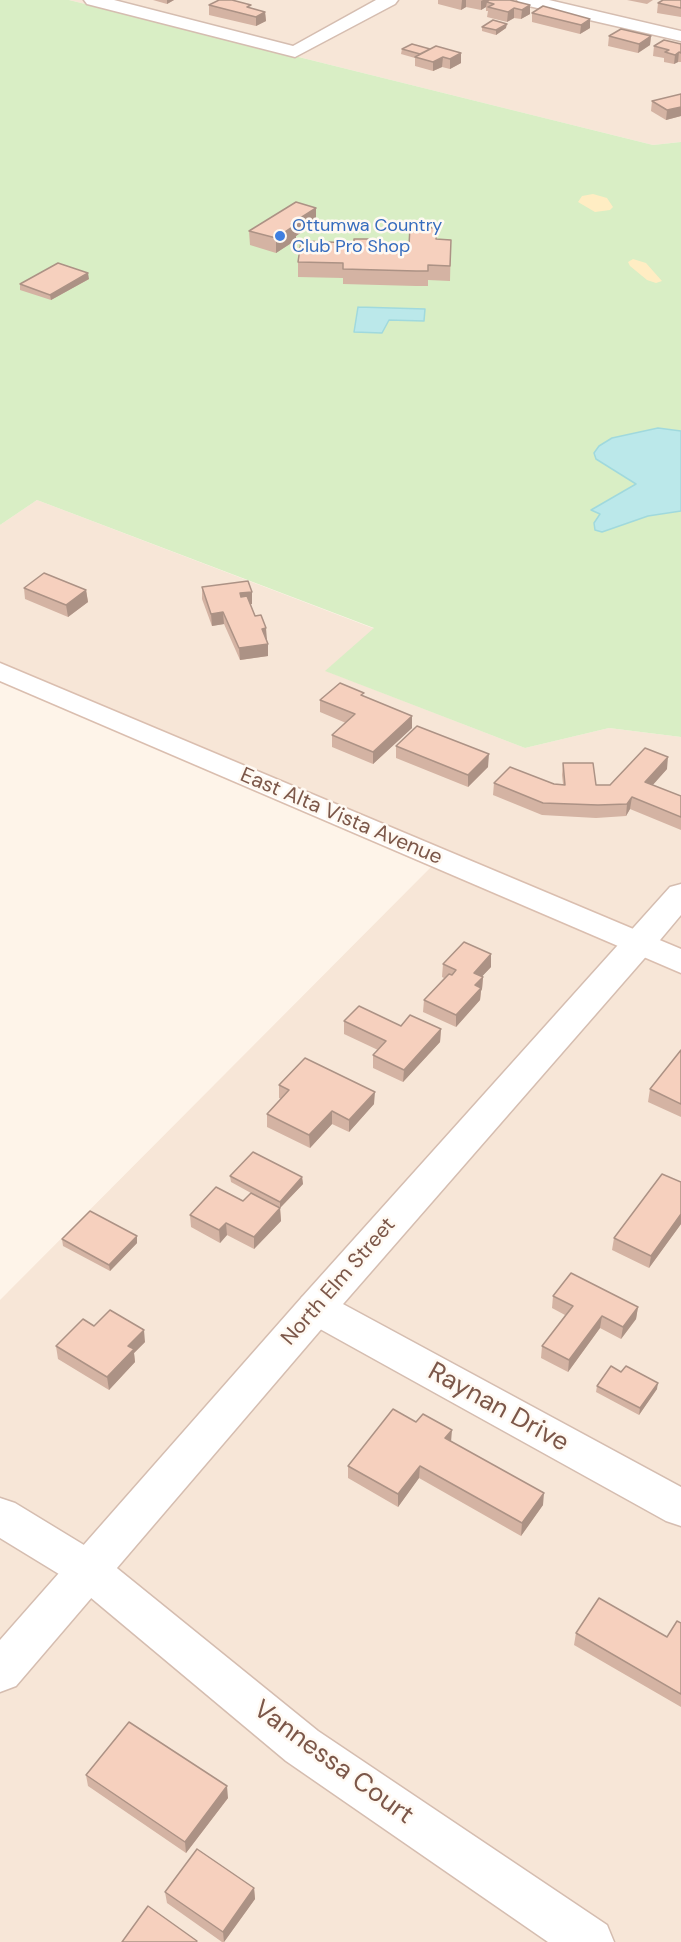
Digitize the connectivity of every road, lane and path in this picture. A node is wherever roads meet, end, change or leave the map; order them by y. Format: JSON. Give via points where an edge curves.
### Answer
{"nodes":[{"id":1,"x":93,"y":0,"type":"edge"},
{"id":2,"x":389,"y":0,"type":"edge"},
{"id":3,"x":526,"y":0,"type":"edge"},
{"id":4,"x":681,"y":36,"type":"edge"},
{"id":5,"x":0,"y":671,"type":"edge"},
{"id":6,"x":681,"y":894,"type":"edge"},
{"id":7,"x":638,"y":944,"type":"junction"},
{"id":8,"x":681,"y":962,"type":"edge"},
{"id":9,"x":316,"y":1308,"type":"junction"},
{"id":10,"x":681,"y":1508,"type":"edge"},
{"id":11,"x":0,"y":1516,"type":"edge"},
{"id":12,"x":87,"y":1569,"type":"junction"},
{"id":13,"x":0,"y":1672,"type":"edge"},
{"id":14,"x":590,"y":1942,"type":"edge"}],
"edges":[{"from":1,"to":2,"type":"street","via":[[296,52]]},
{"from":3,"to":4,"type":"street"},
{"from":5,"to":7,"type":"street","name":"East Alta Vista Avenue"},
{"from":6,"to":7,"type":"street","name":"North Elm Street"},
{"from":7,"to":8,"type":"street","name":"East Alta Vista Avenue"},
{"from":7,"to":9,"type":"street","name":"North Elm Street"},
{"from":9,"to":10,"type":"street","name":"Raynan Drive"},
{"from":9,"to":12,"type":"street","name":"North Elm Street"},
{"from":11,"to":12,"type":"street","name":"Vannessa Court"},
{"from":12,"to":13,"type":"street","name":"North Elm Street"},
{"from":12,"to":14,"type":"street","name":"Vannessa Court","via":[[302,1746]]}]}
